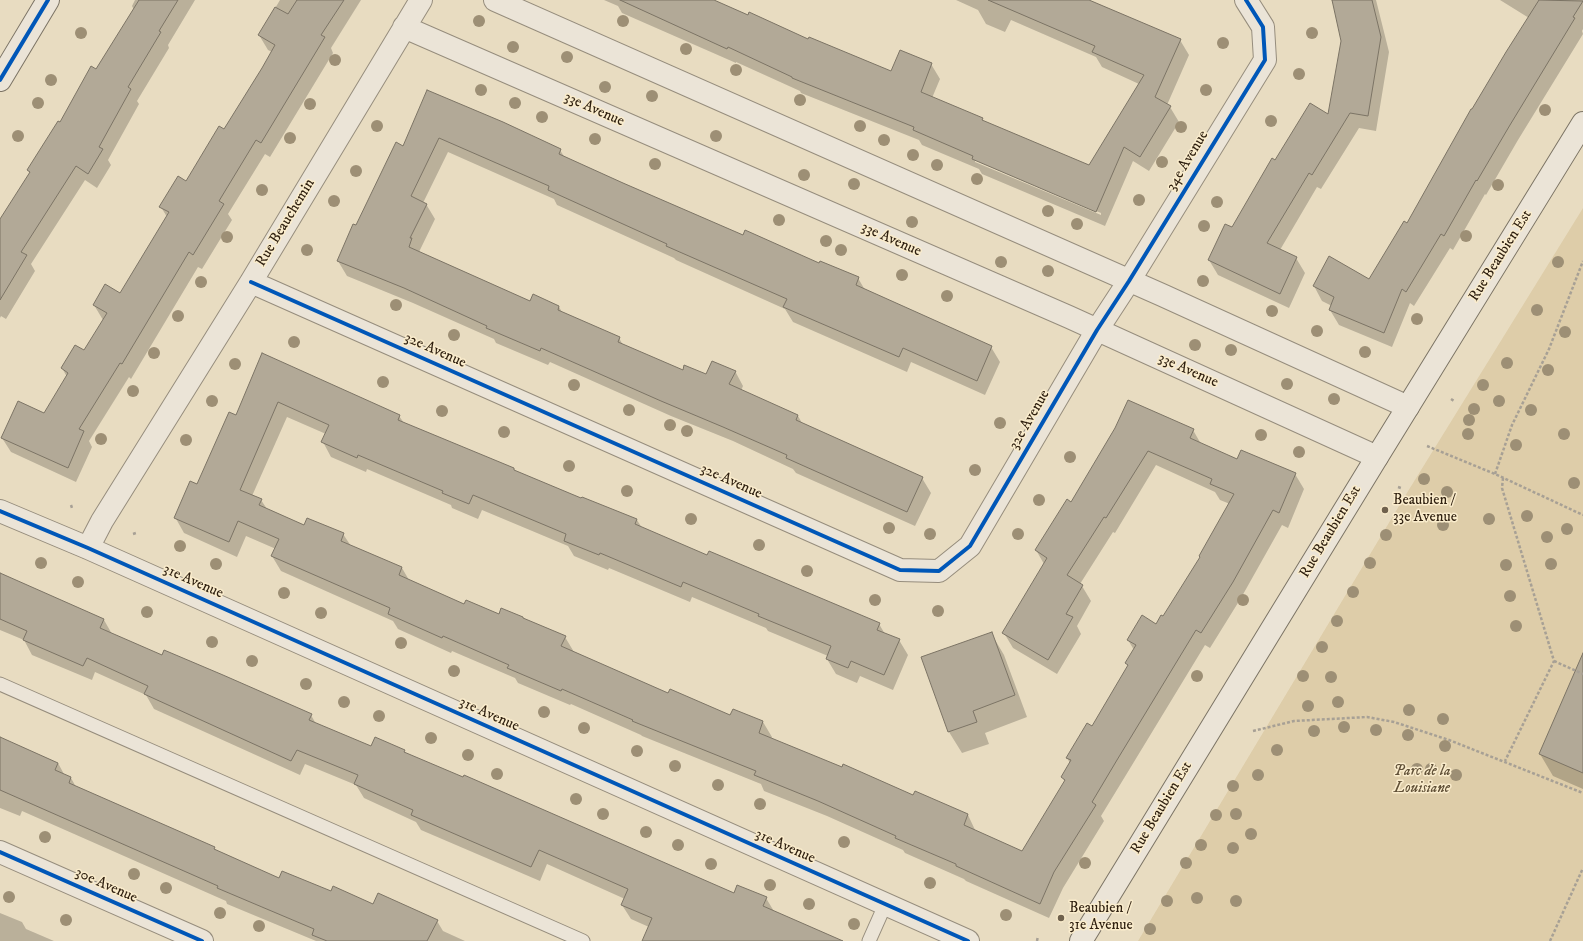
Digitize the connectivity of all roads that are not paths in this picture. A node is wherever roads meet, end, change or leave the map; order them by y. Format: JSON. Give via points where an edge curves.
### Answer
{"nodes":[{"id":1,"x":48,"y":0,"type":"edge"},
{"id":2,"x":421,"y":0,"type":"edge"},
{"id":3,"x":496,"y":0,"type":"edge"},
{"id":4,"x":1246,"y":0,"type":"edge"},
{"id":5,"x":404,"y":27,"type":"junction"},
{"id":6,"x":0,"y":80,"type":"edge"},
{"id":7,"x":1583,"y":123,"type":"edge"},
{"id":8,"x":1129,"y":281,"type":"junction"},
{"id":9,"x":251,"y":282,"type":"junction"},
{"id":10,"x":1097,"y":330,"type":"junction"},
{"id":11,"x":1408,"y":407,"type":"junction"},
{"id":12,"x":1377,"y":457,"type":"junction"},
{"id":13,"x":0,"y":511,"type":"edge"},
{"id":14,"x":88,"y":548,"type":"junction"},
{"id":15,"x":0,"y":684,"type":"edge"},
{"id":16,"x":0,"y":852,"type":"edge"},
{"id":17,"x":885,"y":905,"type":"junction"},
{"id":18,"x":202,"y":941,"type":"edge"},
{"id":19,"x":583,"y":941,"type":"edge"},
{"id":20,"x":869,"y":941,"type":"edge"},
{"id":21,"x":968,"y":941,"type":"edge"},
{"id":22,"x":1081,"y":941,"type":"edge"}],
"edges":[{"from":1,"to":6,"type":"street"},
{"from":2,"to":5,"type":"street","name":"Rue Beauchemin"},
{"from":3,"to":8,"type":"street"},
{"from":4,"to":8,"type":"street","name":"34e Avenue","via":[[1263,27],[1265,60]]},
{"from":5,"to":9,"type":"street","name":"Rue Beauchemin"},
{"from":5,"to":10,"type":"street","name":"33e Avenue"},
{"from":7,"to":11,"type":"street","name":"Rue Beaubien Est"},
{"from":8,"to":10,"type":"street","name":"34e Avenue"},
{"from":8,"to":11,"type":"street"},
{"from":9,"to":10,"type":"street","name":"32e Avenue","via":[[900,570],[939,571],[970,546]]},
{"from":9,"to":14,"type":"street","name":"Rue Beauchemin","via":[[102,521]]},
{"from":10,"to":12,"type":"street","name":"33e Avenue"},
{"from":11,"to":12,"type":"street","name":"Rue Beaubien Est"},
{"from":12,"to":22,"type":"street","name":"Rue Beaubien Est"},
{"from":13,"to":14,"type":"street","name":"31e Avenue"},
{"from":14,"to":17,"type":"street","name":"31e Avenue"},
{"from":15,"to":19,"type":"lane"},
{"from":16,"to":18,"type":"street","name":"30e Avenue"},
{"from":17,"to":20,"type":"lane"},
{"from":17,"to":21,"type":"street","name":"31e Avenue"}]}
